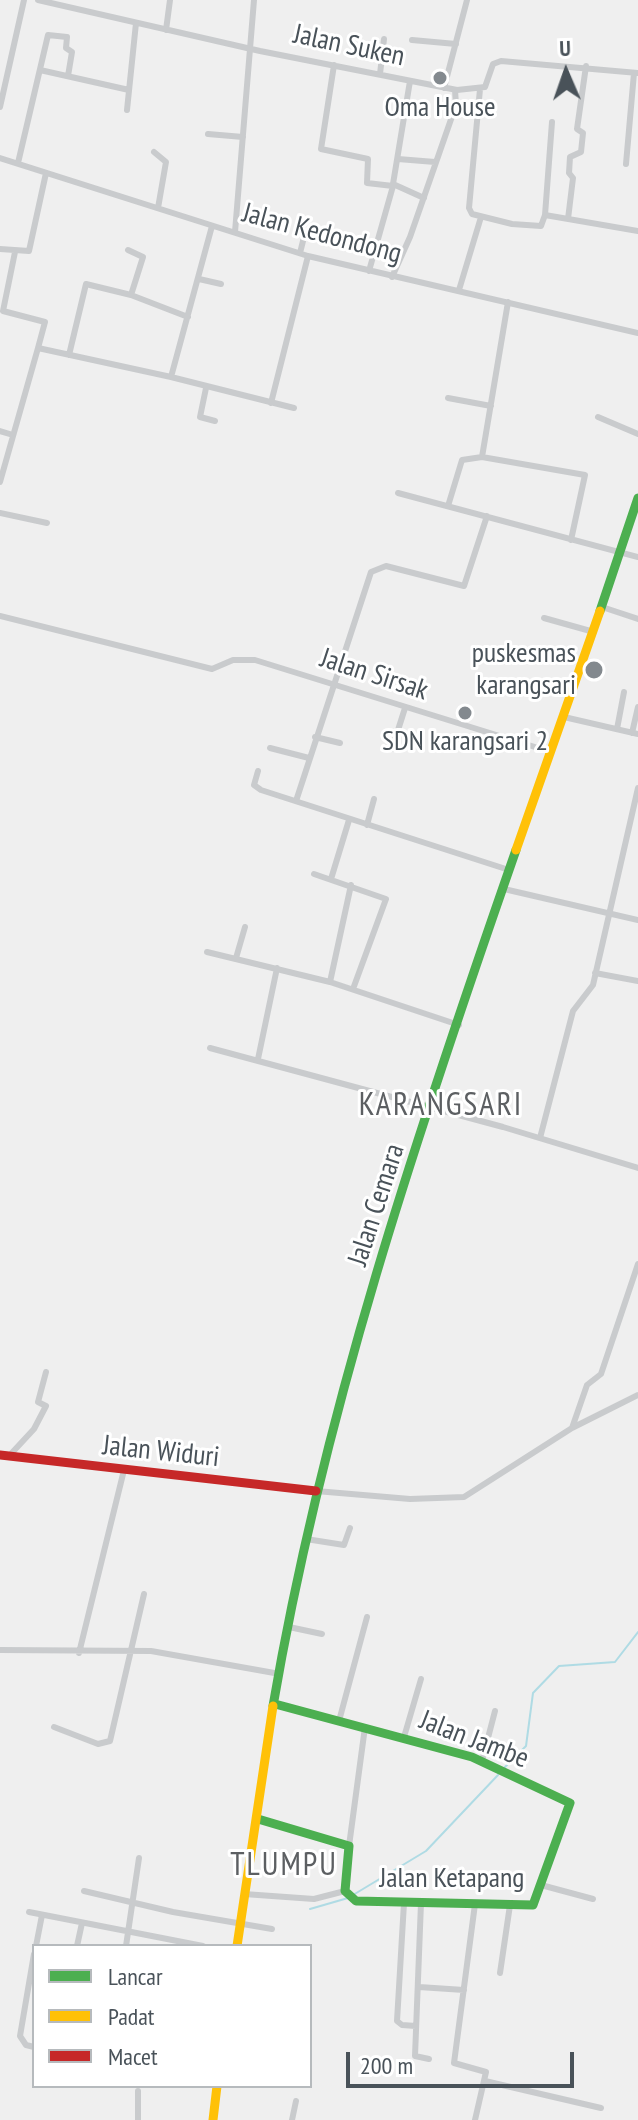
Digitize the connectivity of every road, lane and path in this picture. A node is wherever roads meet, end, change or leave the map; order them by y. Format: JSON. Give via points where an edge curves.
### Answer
{"nodes":[{"id":1,"x":24,"y":0,"type":"edge"},
{"id":2,"x":38,"y":0,"type":"edge"},
{"id":3,"x":170,"y":0,"type":"edge"},
{"id":4,"x":254,"y":0,"type":"edge"},
{"id":5,"x":467,"y":0,"type":"edge"},
{"id":6,"x":136,"y":23,"type":"junction"},
{"id":7,"x":166,"y":30,"type":"junction"},
{"id":8,"x":384,"y":39,"type":"dead end"},
{"id":9,"x":412,"y":40,"type":"dead end"},
{"id":10,"x":456,"y":44,"type":"junction"},
{"id":11,"x":250,"y":48,"type":"junction"},
{"id":12,"x":334,"y":65,"type":"junction"},
{"id":13,"x":586,"y":66,"type":"junction"},
{"id":14,"x":40,"y":70,"type":"junction"},
{"id":15,"x":636,"y":73,"type":"edge"},
{"id":16,"x":380,"y":74,"type":"junction"},
{"id":17,"x":68,"y":76,"type":"junction"},
{"id":18,"x":410,"y":81,"type":"junction"},
{"id":19,"x":444,"y":88,"type":"junction"},
{"id":20,"x":480,"y":89,"type":"junction"},
{"id":21,"x":129,"y":90,"type":"junction"},
{"id":22,"x":459,"y":90,"type":"junction"},
{"id":23,"x":0,"y":107,"type":"edge"},
{"id":24,"x":127,"y":110,"type":"dead end"},
{"id":25,"x":552,"y":122,"type":"dead end"},
{"id":26,"x":208,"y":134,"type":"dead end"},
{"id":27,"x":243,"y":137,"type":"junction"},
{"id":28,"x":154,"y":152,"type":"dead end"},
{"id":29,"x":0,"y":158,"type":"edge"},
{"id":30,"x":398,"y":159,"type":"junction"},
{"id":31,"x":435,"y":162,"type":"junction"},
{"id":32,"x":18,"y":163,"type":"junction"},
{"id":33,"x":626,"y":164,"type":"dead end"},
{"id":34,"x":46,"y":173,"type":"junction"},
{"id":35,"x":393,"y":186,"type":"junction"},
{"id":36,"x":424,"y":198,"type":"junction"},
{"id":37,"x":158,"y":208,"type":"junction"},
{"id":38,"x":545,"y":215,"type":"junction"},
{"id":39,"x":481,"y":217,"type":"junction"},
{"id":40,"x":568,"y":219,"type":"junction"},
{"id":41,"x":212,"y":226,"type":"junction"},
{"id":42,"x":638,"y":231,"type":"edge"},
{"id":43,"x":235,"y":232,"type":"junction"},
{"id":44,"x":305,"y":233,"type":"dead end"},
{"id":45,"x":0,"y":249,"type":"edge"},
{"id":46,"x":128,"y":250,"type":"dead end"},
{"id":47,"x":15,"y":252,"type":"junction"},
{"id":48,"x":300,"y":253,"type":"junction"},
{"id":49,"x":308,"y":256,"type":"junction"},
{"id":50,"x":369,"y":271,"type":"junction"},
{"id":51,"x":395,"y":278,"type":"junction"},
{"id":52,"x":199,"y":279,"type":"junction"},
{"id":53,"x":221,"y":284,"type":"dead end"},
{"id":54,"x":459,"y":290,"type":"junction"},
{"id":55,"x":131,"y":295,"type":"junction"},
{"id":56,"x":508,"y":302,"type":"junction"},
{"id":57,"x":188,"y":317,"type":"junction"},
{"id":58,"x":638,"y":333,"type":"edge"},
{"id":59,"x":38,"y":348,"type":"junction"},
{"id":60,"x":69,"y":355,"type":"junction"},
{"id":61,"x":171,"y":377,"type":"junction"},
{"id":62,"x":206,"y":388,"type":"junction"},
{"id":63,"x":448,"y":398,"type":"dead end"},
{"id":64,"x":271,"y":403,"type":"junction"},
{"id":65,"x":491,"y":406,"type":"junction"},
{"id":66,"x":294,"y":408,"type":"dead end"},
{"id":67,"x":598,"y":417,"type":"dead end"},
{"id":68,"x":215,"y":421,"type":"dead end"},
{"id":69,"x":0,"y":431,"type":"edge"},
{"id":70,"x":638,"y":434,"type":"edge"},
{"id":71,"x":13,"y":435,"type":"junction"},
{"id":72,"x":482,"y":457,"type":"junction"},
{"id":73,"x":0,"y":482,"type":"edge"},
{"id":74,"x":398,"y":493,"type":"dead end"},
{"id":75,"x":638,"y":498,"type":"edge"},
{"id":76,"x":448,"y":506,"type":"junction"},
{"id":77,"x":0,"y":513,"type":"edge"},
{"id":78,"x":487,"y":516,"type":"junction"},
{"id":79,"x":47,"y":523,"type":"dead end"},
{"id":80,"x":571,"y":540,"type":"junction"},
{"id":81,"x":620,"y":552,"type":"junction"},
{"id":82,"x":638,"y":557,"type":"edge"},
{"id":83,"x":602,"y":607,"type":"junction"},
{"id":84,"x":0,"y":616,"type":"edge"},
{"id":85,"x":544,"y":618,"type":"dead end"},
{"id":86,"x":638,"y":619,"type":"edge"},
{"id":87,"x":594,"y":632,"type":"junction"},
{"id":88,"x":332,"y":684,"type":"junction"},
{"id":89,"x":624,"y":692,"type":"dead end"},
{"id":90,"x":638,"y":707,"type":"edge"},
{"id":91,"x":405,"y":708,"type":"junction"},
{"id":92,"x":564,"y":717,"type":"junction"},
{"id":93,"x":617,"y":729,"type":"junction"},
{"id":94,"x":635,"y":733,"type":"edge"},
{"id":95,"x":315,"y":737,"type":"junction"},
{"id":96,"x":340,"y":743,"type":"dead end"},
{"id":97,"x":270,"y":748,"type":"dead end"},
{"id":98,"x":392,"y":749,"type":"dead end"},
{"id":99,"x":551,"y":752,"type":"junction"},
{"id":100,"x":309,"y":758,"type":"junction"},
{"id":101,"x":258,"y":771,"type":"dead end"},
{"id":102,"x":638,"y":788,"type":"edge"},
{"id":103,"x":374,"y":799,"type":"dead end"},
{"id":104,"x":296,"y":801,"type":"junction"},
{"id":105,"x":349,"y":820,"type":"junction"},
{"id":106,"x":367,"y":825,"type":"junction"},
{"id":107,"x":509,"y":870,"type":"junction"},
{"id":108,"x":314,"y":874,"type":"dead end"},
{"id":109,"x":331,"y":879,"type":"junction"},
{"id":110,"x":351,"y":885,"type":"junction"},
{"id":111,"x":504,"y":889,"type":"junction"},
{"id":112,"x":610,"y":913,"type":"junction"},
{"id":113,"x":638,"y":920,"type":"edge"},
{"id":114,"x":245,"y":927,"type":"dead end"},
{"id":115,"x":207,"y":952,"type":"dead end"},
{"id":116,"x":236,"y":958,"type":"junction"},
{"id":117,"x":277,"y":968,"type":"junction"},
{"id":118,"x":595,"y":973,"type":"junction"},
{"id":119,"x":638,"y":981,"type":"edge"},
{"id":120,"x":330,"y":982,"type":"junction"},
{"id":121,"x":353,"y":989,"type":"junction"},
{"id":122,"x":459,"y":1025,"type":"junction"},
{"id":123,"x":210,"y":1048,"type":"dead end"},
{"id":124,"x":258,"y":1059,"type":"junction"},
{"id":125,"x":431,"y":1109,"type":"junction"},
{"id":126,"x":540,"y":1138,"type":"junction"},
{"id":127,"x":638,"y":1168,"type":"edge"},
{"id":128,"x":638,"y":1264,"type":"edge"},
{"id":129,"x":46,"y":1372,"type":"dead end"},
{"id":130,"x":638,"y":1395,"type":"edge"},
{"id":131,"x":572,"y":1428,"type":"junction"},
{"id":132,"x":5,"y":1456,"type":"edge"},
{"id":133,"x":124,"y":1470,"type":"junction"},
{"id":134,"x":316,"y":1491,"type":"junction"},
{"id":135,"x":350,"y":1528,"type":"dead end"},
{"id":136,"x":306,"y":1539,"type":"junction"},
{"id":137,"x":144,"y":1594,"type":"dead end"},
{"id":138,"x":367,"y":1617,"type":"dead end"},
{"id":139,"x":289,"y":1627,"type":"junction"},
{"id":140,"x":322,"y":1634,"type":"dead end"},
{"id":141,"x":0,"y":1650,"type":"edge"},
{"id":142,"x":130,"y":1651,"type":"junction"},
{"id":143,"x":79,"y":1653,"type":"junction"},
{"id":144,"x":280,"y":1674,"type":"junction"},
{"id":145,"x":421,"y":1679,"type":"dead end"},
{"id":146,"x":275,"y":1704,"type":"junction"},
{"id":147,"x":495,"y":1711,"type":"dead end"},
{"id":148,"x":339,"y":1721,"type":"junction"},
{"id":149,"x":365,"y":1726,"type":"junction"},
{"id":150,"x":54,"y":1727,"type":"dead end"},
{"id":151,"x":404,"y":1737,"type":"junction"},
{"id":152,"x":482,"y":1761,"type":"junction"},
{"id":153,"x":258,"y":1819,"type":"junction"},
{"id":154,"x":349,"y":1846,"type":"junction"},
{"id":155,"x":139,"y":1858,"type":"dead end"},
{"id":156,"x":541,"y":1885,"type":"junction"},
{"id":157,"x":84,"y":1891,"type":"dead end"},
{"id":158,"x":244,"y":1894,"type":"junction"},
{"id":159,"x":347,"y":1894,"type":"junction"},
{"id":160,"x":593,"y":1899,"type":"dead end"},
{"id":161,"x":132,"y":1902,"type":"junction"},
{"id":162,"x":404,"y":1903,"type":"junction"},
{"id":163,"x":421,"y":1903,"type":"junction"},
{"id":164,"x":475,"y":1904,"type":"junction"},
{"id":165,"x":510,"y":1905,"type":"junction"},
{"id":166,"x":29,"y":1912,"type":"dead end"},
{"id":167,"x":42,"y":1915,"type":"junction"},
{"id":168,"x":82,"y":1923,"type":"junction"},
{"id":169,"x":240,"y":1925,"type":"junction"},
{"id":170,"x":272,"y":1929,"type":"dead end"},
{"id":171,"x":128,"y":1931,"type":"junction"},
{"id":172,"x":36,"y":1944,"type":"edge"},
{"id":173,"x":77,"y":1944,"type":"edge"},
{"id":174,"x":126,"y":1944,"type":"edge"},
{"id":175,"x":193,"y":1944,"type":"edge"},
{"id":176,"x":237,"y":1944,"type":"edge"},
{"id":177,"x":32,"y":1966,"type":"edge"},
{"id":178,"x":500,"y":1973,"type":"dead end"},
{"id":179,"x":419,"y":1987,"type":"junction"},
{"id":180,"x":464,"y":1990,"type":"junction"},
{"id":181,"x":416,"y":2026,"type":"junction"},
{"id":182,"x":32,"y":2046,"type":"edge"},
{"id":183,"x":429,"y":2059,"type":"dead end"},
{"id":184,"x":485,"y":2081,"type":"junction"},
{"id":185,"x":217,"y":2088,"type":"edge"},
{"id":186,"x":138,"y":2091,"type":"dead end"},
{"id":187,"x":296,"y":2101,"type":"dead end"},
{"id":188,"x":601,"y":2108,"type":"dead end"},
{"id":189,"x":138,"y":2120,"type":"edge"},
{"id":190,"x":213,"y":2120,"type":"edge"},
{"id":191,"x":292,"y":2120,"type":"edge"},
{"id":192,"x":475,"y":2120,"type":"edge"}],
"edges":[{"from":1,"to":23,"type":"street"},
{"from":2,"to":6,"type":"street","name":"Jalan Suken"},
{"from":3,"to":7,"type":"street"},
{"from":4,"to":11,"type":"street"},
{"from":5,"to":10,"type":"street"},
{"from":6,"to":7,"type":"street","name":"Jalan Suken"},
{"from":6,"to":21,"type":"street"},
{"from":7,"to":11,"type":"street","name":"Jalan Suken"},
{"from":8,"to":16,"type":"street"},
{"from":9,"to":10,"type":"street"},
{"from":10,"to":19,"type":"street"},
{"from":11,"to":12,"type":"street","name":"Jalan Suken"},
{"from":11,"to":27,"type":"street"},
{"from":12,"to":16,"type":"street","name":"Jalan Suken"},
{"from":12,"to":35,"type":"street","via":[[321,149],[368,159],[367,183]]},
{"from":13,"to":15,"type":"street"},
{"from":13,"to":20,"type":"street","via":[[498,61]]},
{"from":13,"to":40,"type":"street","via":[[577,129],[583,133],[581,154],[570,157]]},
{"from":14,"to":17,"type":"street"},
{"from":14,"to":17,"type":"street","via":[[48,35],[65,36],[72,52]]},
{"from":14,"to":32,"type":"street"},
{"from":15,"to":33,"type":"street"},
{"from":16,"to":18,"type":"street","name":"Jalan Suken"},
{"from":17,"to":21,"type":"street"},
{"from":18,"to":19,"type":"street","name":"Jalan Suken"},
{"from":18,"to":30,"type":"street"},
{"from":19,"to":22,"type":"street","name":"Jalan Suken"},
{"from":20,"to":22,"type":"street","name":"Jalan Suken"},
{"from":20,"to":39,"type":"street","via":[[469,208]]},
{"from":21,"to":24,"type":"street"},
{"from":22,"to":31,"type":"street"},
{"from":25,"to":38,"type":"street"},
{"from":26,"to":27,"type":"street"},
{"from":27,"to":43,"type":"street"},
{"from":28,"to":37,"type":"street","via":[[166,162]]},
{"from":29,"to":32,"type":"street","name":"Jalan Kedondong"},
{"from":30,"to":31,"type":"street"},
{"from":30,"to":35,"type":"street"},
{"from":31,"to":36,"type":"street"},
{"from":32,"to":34,"type":"street","name":"Jalan Kedondong"},
{"from":34,"to":37,"type":"street","name":"Jalan Kedondong"},
{"from":34,"to":47,"type":"street","via":[[29,251]]},
{"from":35,"to":36,"type":"street"},
{"from":35,"to":50,"type":"street"},
{"from":36,"to":51,"type":"street"},
{"from":37,"to":41,"type":"street","name":"Jalan Kedondong"},
{"from":38,"to":39,"type":"street","via":[[536,227]]},
{"from":38,"to":40,"type":"street"},
{"from":39,"to":54,"type":"street"},
{"from":40,"to":42,"type":"street"},
{"from":41,"to":43,"type":"street","name":"Jalan Kedondong"},
{"from":41,"to":52,"type":"street"},
{"from":43,"to":48,"type":"street","name":"Jalan Kedondong"},
{"from":44,"to":48,"type":"street"},
{"from":45,"to":47,"type":"street"},
{"from":46,"to":55,"type":"street","via":[[143,257]]},
{"from":47,"to":59,"type":"street","via":[[3,311],[45,322]]},
{"from":48,"to":49,"type":"street","name":"Jalan Kedondong"},
{"from":49,"to":50,"type":"street","name":"Jalan Kedondong"},
{"from":49,"to":64,"type":"street"},
{"from":50,"to":51,"type":"street","name":"Jalan Kedondong"},
{"from":51,"to":54,"type":"street","name":"Jalan Kedondong"},
{"from":52,"to":53,"type":"street"},
{"from":52,"to":57,"type":"street"},
{"from":54,"to":56,"type":"street","name":"Jalan Kedondong"},
{"from":55,"to":57,"type":"street"},
{"from":55,"to":60,"type":"street","via":[[86,284]]},
{"from":56,"to":58,"type":"street","name":"Jalan Kedondong"},
{"from":56,"to":65,"type":"street"},
{"from":57,"to":61,"type":"street"},
{"from":59,"to":60,"type":"street"},
{"from":59,"to":71,"type":"street"},
{"from":60,"to":61,"type":"street"},
{"from":61,"to":62,"type":"street"},
{"from":62,"to":64,"type":"street"},
{"from":62,"to":68,"type":"street","via":[[200,417]]},
{"from":63,"to":65,"type":"street"},
{"from":64,"to":66,"type":"street"},
{"from":65,"to":72,"type":"street"},
{"from":67,"to":70,"type":"street"},
{"from":69,"to":71,"type":"street"},
{"from":71,"to":73,"type":"street"},
{"from":72,"to":76,"type":"street","via":[[462,460]]},
{"from":72,"to":80,"type":"street","via":[[585,475]]},
{"from":74,"to":76,"type":"street"},
{"from":75,"to":81,"type":"main road","name":"Jalan Cemara"},
{"from":76,"to":78,"type":"street"},
{"from":77,"to":79,"type":"street"},
{"from":78,"to":80,"type":"street"},
{"from":78,"to":88,"type":"street","via":[[466,585],[386,566],[371,572]]},
{"from":80,"to":81,"type":"street"},
{"from":81,"to":82,"type":"street"},
{"from":81,"to":83,"type":"main road","name":"Jalan Cemara"},
{"from":83,"to":86,"type":"street"},
{"from":83,"to":87,"type":"main road","name":"Jalan Cemara"},
{"from":84,"to":88,"type":"street","name":"Jalan Sirsak","via":[[212,669],[240,659]]},
{"from":85,"to":87,"type":"street"},
{"from":87,"to":92,"type":"main road","name":"Jalan Cemara"},
{"from":88,"to":91,"type":"street","name":"Jalan Sirsak"},
{"from":88,"to":95,"type":"street"},
{"from":89,"to":93,"type":"street"},
{"from":90,"to":94,"type":"street"},
{"from":91,"to":98,"type":"street"},
{"from":91,"to":99,"type":"street","name":"Jalan Sirsak"},
{"from":92,"to":93,"type":"street"},
{"from":92,"to":99,"type":"main road","name":"Jalan Cemara"},
{"from":93,"to":94,"type":"street"},
{"from":95,"to":96,"type":"street"},
{"from":95,"to":100,"type":"street"},
{"from":97,"to":100,"type":"street"},
{"from":99,"to":107,"type":"main road","name":"Jalan Cemara"},
{"from":100,"to":104,"type":"street"},
{"from":101,"to":104,"type":"street","via":[[256,788]]},
{"from":102,"to":112,"type":"street"},
{"from":103,"to":106,"type":"street"},
{"from":104,"to":105,"type":"street"},
{"from":105,"to":106,"type":"street"},
{"from":105,"to":109,"type":"street"},
{"from":106,"to":107,"type":"street"},
{"from":107,"to":111,"type":"main road","name":"Jalan Cemara"},
{"from":108,"to":109,"type":"street"},
{"from":109,"to":110,"type":"street"},
{"from":110,"to":120,"type":"street"},
{"from":110,"to":121,"type":"street","via":[[383,895],[386,901]]},
{"from":111,"to":112,"type":"street"},
{"from":111,"to":122,"type":"main road","name":"Jalan Cemara"},
{"from":112,"to":113,"type":"street"},
{"from":112,"to":118,"type":"street"},
{"from":114,"to":116,"type":"street"},
{"from":115,"to":116,"type":"street"},
{"from":116,"to":117,"type":"street"},
{"from":117,"to":120,"type":"street"},
{"from":117,"to":124,"type":"street"},
{"from":118,"to":119,"type":"street"},
{"from":118,"to":126,"type":"street","via":[[592,987],[573,1011]]},
{"from":120,"to":121,"type":"street"},
{"from":121,"to":122,"type":"street"},
{"from":122,"to":125,"type":"main road","name":"Jalan Cemara"},
{"from":123,"to":124,"type":"street"},
{"from":124,"to":125,"type":"street"},
{"from":125,"to":126,"type":"street"},
{"from":125,"to":134,"type":"main road","name":"Jalan Cemara","via":[[347,1374]]},
{"from":126,"to":127,"type":"street"},
{"from":128,"to":131,"type":"street","via":[[601,1374],[587,1385]]},
{"from":129,"to":132,"type":"street","via":[[38,1402],[46,1406],[34,1429]]},
{"from":130,"to":131,"type":"street"},
{"from":131,"to":134,"type":"street","via":[[464,1497],[410,1499]]},
{"from":132,"to":133,"type":"main road","name":"Jalan Widuri"},
{"from":133,"to":134,"type":"main road","name":"Jalan Widuri"},
{"from":133,"to":143,"type":"street"},
{"from":134,"to":136,"type":"main road","name":"Jalan Cemara"},
{"from":135,"to":136,"type":"street","via":[[344,1545]]},
{"from":136,"to":139,"type":"main road","name":"Jalan Cemara"},
{"from":137,"to":142,"type":"street"},
{"from":138,"to":148,"type":"street"},
{"from":139,"to":140,"type":"street"},
{"from":139,"to":144,"type":"main road","name":"Jalan Cemara"},
{"from":141,"to":143,"type":"street"},
{"from":142,"to":143,"type":"street"},
{"from":142,"to":144,"type":"street","via":[[179,1654]]},
{"from":142,"to":150,"type":"street","via":[[110,1741],[98,1744]]},
{"from":144,"to":146,"type":"main road","name":"Jalan Cemara"},
{"from":145,"to":151,"type":"street"},
{"from":146,"to":148,"type":"main road","name":"Jalan Jambe"},
{"from":146,"to":153,"type":"main road","name":"Jalan Cemara"},
{"from":147,"to":152,"type":"street"},
{"from":148,"to":149,"type":"main road","name":"Jalan Jambe"},
{"from":149,"to":151,"type":"main road","name":"Jalan Jambe"},
{"from":149,"to":154,"type":"street"},
{"from":151,"to":152,"type":"main road","name":"Jalan Jambe"},
{"from":152,"to":156,"type":"main road","name":"Jalan Jambe","via":[[570,1803]]},
{"from":153,"to":154,"type":"main road","name":"Jalan Ketapang"},
{"from":153,"to":158,"type":"main road","name":"Jalan Cemara"},
{"from":154,"to":159,"type":"main road","name":"Jalan Ketapang"},
{"from":155,"to":161,"type":"street"},
{"from":156,"to":160,"type":"street"},
{"from":156,"to":165,"type":"main road","name":"Jalan Ketapang","via":[[533,1905]]},
{"from":157,"to":161,"type":"street"},
{"from":158,"to":159,"type":"street","via":[[314,1899]]},
{"from":158,"to":169,"type":"main road","name":"Jalan Cemara"},
{"from":159,"to":162,"type":"main road","name":"Jalan Ketapang"},
{"from":161,"to":169,"type":"street"},
{"from":161,"to":171,"type":"street"},
{"from":162,"to":163,"type":"main road","name":"Jalan Ketapang"},
{"from":162,"to":181,"type":"street","via":[[397,2021]]},
{"from":163,"to":164,"type":"main road","name":"Jalan Ketapang"},
{"from":163,"to":179,"type":"street"},
{"from":164,"to":165,"type":"main road","name":"Jalan Ketapang"},
{"from":164,"to":180,"type":"street"},
{"from":165,"to":178,"type":"street"},
{"from":166,"to":167,"type":"street"},
{"from":167,"to":168,"type":"street"},
{"from":167,"to":172,"type":"street"},
{"from":168,"to":171,"type":"street"},
{"from":168,"to":173,"type":"street"},
{"from":169,"to":170,"type":"street"},
{"from":169,"to":176,"type":"main road","name":"Jalan Cemara"},
{"from":171,"to":174,"type":"street"},
{"from":171,"to":175,"type":"street"},
{"from":177,"to":182,"type":"street","via":[[20,2036]]},
{"from":179,"to":180,"type":"street"},
{"from":179,"to":181,"type":"street"},
{"from":180,"to":184,"type":"street","via":[[454,2063],[485,2071]]},
{"from":181,"to":183,"type":"street","via":[[415,2056]]},
{"from":184,"to":188,"type":"street"},
{"from":184,"to":192,"type":"street"},
{"from":185,"to":190,"type":"main road"},
{"from":186,"to":189,"type":"street"},
{"from":187,"to":191,"type":"street"}]}
